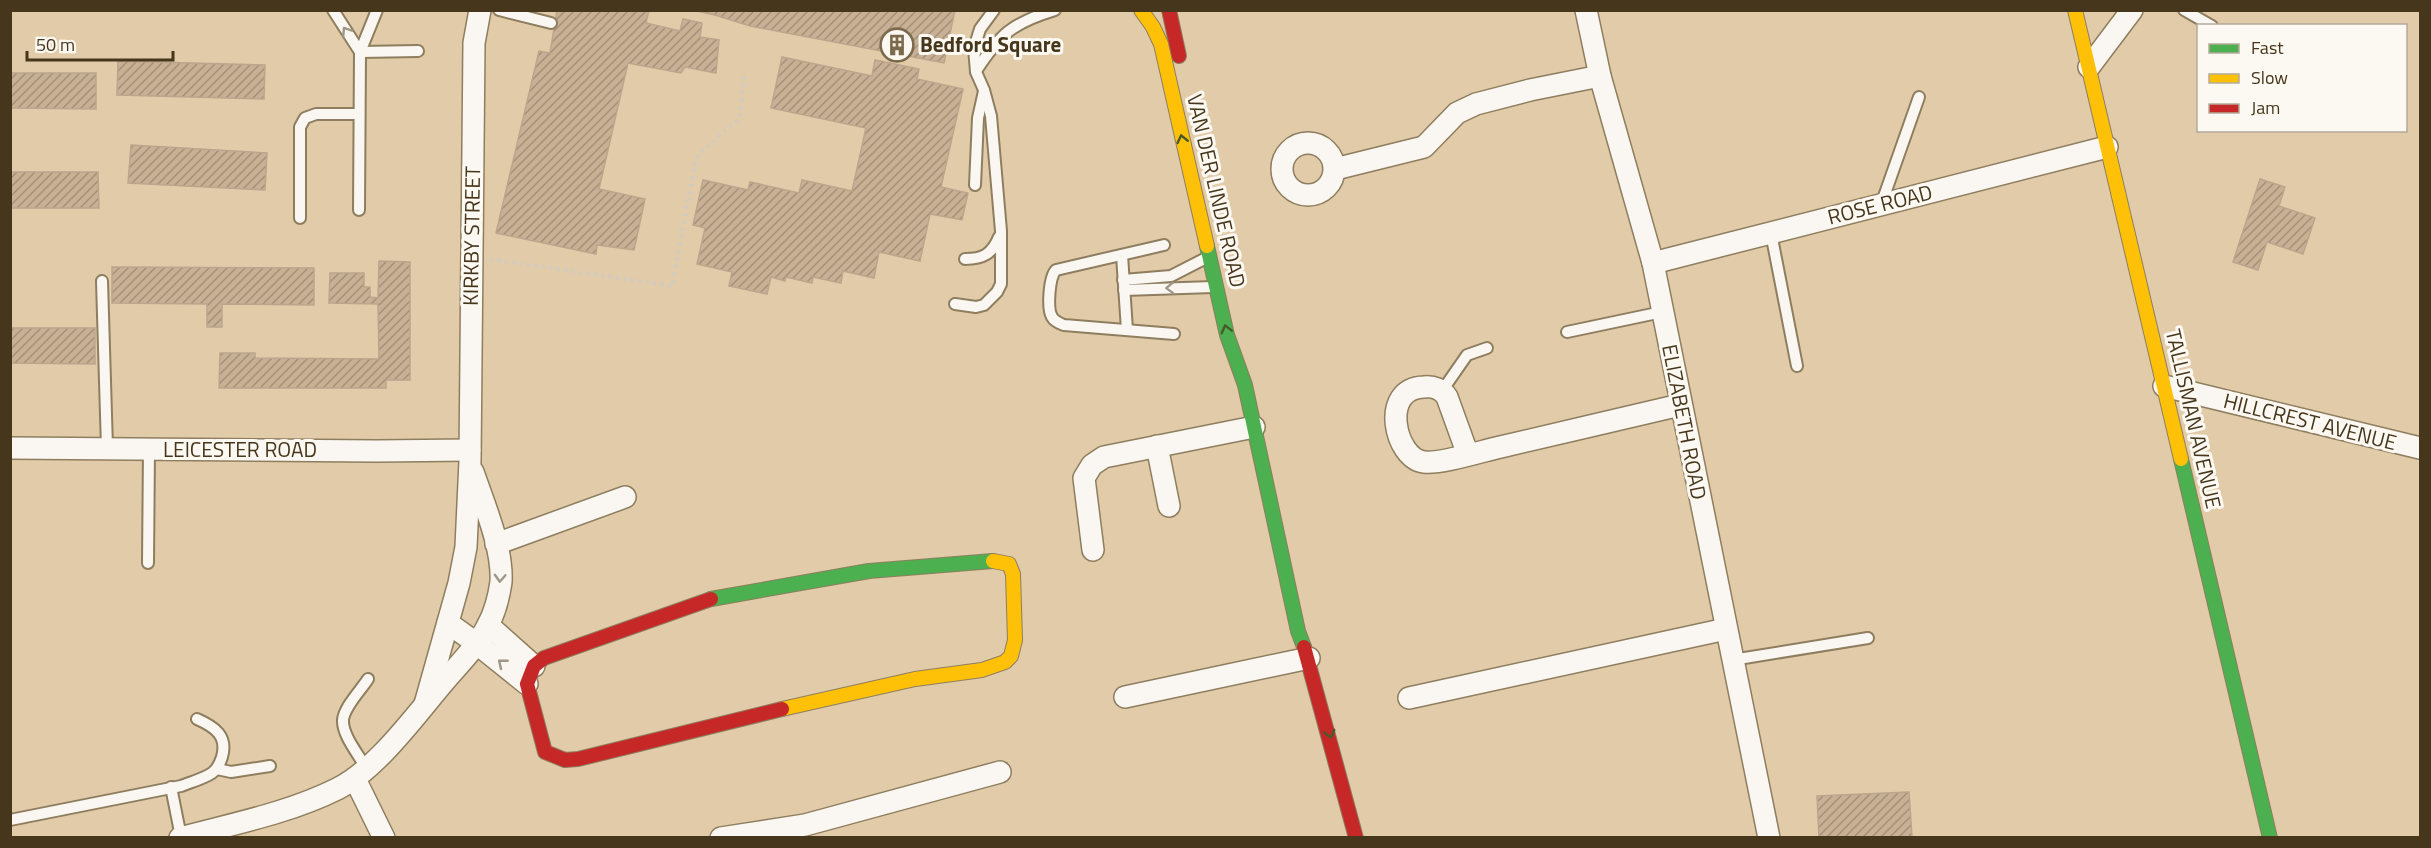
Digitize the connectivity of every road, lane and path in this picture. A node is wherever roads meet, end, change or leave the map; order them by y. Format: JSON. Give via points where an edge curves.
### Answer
{"nodes":[{"id":1,"x":333,"y":10,"type":"edge"},
{"id":2,"x":377,"y":10,"type":"edge"},
{"id":3,"x":480,"y":10,"type":"edge"},
{"id":4,"x":499,"y":10,"type":"edge"},
{"id":5,"x":994,"y":10,"type":"edge"},
{"id":6,"x":1054,"y":10,"type":"edge"},
{"id":7,"x":1141,"y":10,"type":"edge"},
{"id":8,"x":1169,"y":10,"type":"edge"},
{"id":9,"x":1586,"y":10,"type":"edge"},
{"id":10,"x":2075,"y":10,"type":"edge"},
{"id":11,"x":2132,"y":10,"type":"edge"},
{"id":12,"x":2184,"y":10,"type":"edge"},
{"id":13,"x":1038,"y":13,"type":"edge"},
{"id":14,"x":551,"y":22,"type":"dead end"},
{"id":15,"x":2208,"y":24,"type":"edge"},
{"id":16,"x":418,"y":51,"type":"dead end"},
{"id":17,"x":360,"y":52,"type":"junction"},
{"id":18,"x":2089,"y":67,"type":"junction"},
{"id":19,"x":1182,"y":68,"type":"dead end"},
{"id":20,"x":976,"y":72,"type":"junction"},
{"id":21,"x":744,"y":76,"type":"dead end"},
{"id":22,"x":1600,"y":76,"type":"junction"},
{"id":23,"x":984,"y":90,"type":"junction"},
{"id":24,"x":1918,"y":98,"type":"dead end"},
{"id":25,"x":360,"y":114,"type":"junction"},
{"id":26,"x":2107,"y":147,"type":"junction"},
{"id":27,"x":1335,"y":169,"type":"dead end"},
{"id":28,"x":975,"y":185,"type":"dead end"},
{"id":29,"x":1881,"y":205,"type":"junction"},
{"id":30,"x":359,"y":210,"type":"dead end"},
{"id":31,"x":300,"y":218,"type":"dead end"},
{"id":32,"x":1001,"y":231,"type":"junction"},
{"id":33,"x":1771,"y":233,"type":"junction"},
{"id":34,"x":1164,"y":245,"type":"dead end"},
{"id":35,"x":1122,"y":255,"type":"junction"},
{"id":36,"x":471,"y":256,"type":"junction"},
{"id":37,"x":1209,"y":256,"type":"junction"},
{"id":38,"x":965,"y":259,"type":"dead end"},
{"id":39,"x":1653,"y":263,"type":"junction"},
{"id":40,"x":102,"y":280,"type":"dead end"},
{"id":41,"x":1124,"y":285,"type":"junction"},
{"id":42,"x":1216,"y":287,"type":"junction"},
{"id":43,"x":955,"y":304,"type":"dead end"},
{"id":44,"x":1662,"y":312,"type":"junction"},
{"id":45,"x":1127,"y":330,"type":"junction"},
{"id":46,"x":1567,"y":332,"type":"dead end"},
{"id":47,"x":1243,"y":333,"type":"dead end"},
{"id":48,"x":1174,"y":334,"type":"dead end"},
{"id":49,"x":1487,"y":348,"type":"dead end"},
{"id":50,"x":1797,"y":366,"type":"dead end"},
{"id":51,"x":1245,"y":385,"type":"junction"},
{"id":52,"x":2164,"y":386,"type":"junction"},
{"id":53,"x":1442,"y":391,"type":"junction"},
{"id":54,"x":1680,"y":405,"type":"junction"},
{"id":55,"x":1254,"y":427,"type":"junction"},
{"id":56,"x":1157,"y":446,"type":"junction"},
{"id":57,"x":10,"y":448,"type":"edge"},
{"id":58,"x":107,"y":448,"type":"junction"},
{"id":59,"x":2421,"y":448,"type":"edge"},
{"id":60,"x":149,"y":449,"type":"junction"},
{"id":61,"x":1468,"y":454,"type":"junction"},
{"id":62,"x":470,"y":456,"type":"junction"},
{"id":63,"x":626,"y":496,"type":"dead end"},
{"id":64,"x":1169,"y":506,"type":"dead end"},
{"id":65,"x":495,"y":541,"type":"junction"},
{"id":66,"x":466,"y":547,"type":"junction"},
{"id":67,"x":1093,"y":550,"type":"dead end"},
{"id":68,"x":148,"y":562,"type":"dead end"},
{"id":69,"x":448,"y":623,"type":"junction"},
{"id":70,"x":1726,"y":629,"type":"junction"},
{"id":71,"x":482,"y":634,"type":"junction"},
{"id":72,"x":1868,"y":638,"type":"dead end"},
{"id":73,"x":1304,"y":659,"type":"junction"},
{"id":74,"x":1732,"y":660,"type":"junction"},
{"id":75,"x":530,"y":675,"type":"junction"},
{"id":76,"x":368,"y":680,"type":"dead end"},
{"id":77,"x":1125,"y":697,"type":"dead end"},
{"id":78,"x":1409,"y":698,"type":"dead end"},
{"id":79,"x":425,"y":704,"type":"junction"},
{"id":80,"x":197,"y":719,"type":"dead end"},
{"id":81,"x":270,"y":766,"type":"dead end"},
{"id":82,"x":217,"y":769,"type":"junction"},
{"id":83,"x":1000,"y":772,"type":"dead end"},
{"id":84,"x":360,"y":774,"type":"junction"},
{"id":85,"x":171,"y":787,"type":"junction"},
{"id":86,"x":1333,"y":807,"type":"dead end"},
{"id":87,"x":10,"y":820,"type":"edge"},
{"id":88,"x":181,"y":837,"type":"edge"},
{"id":89,"x":384,"y":837,"type":"edge"},
{"id":90,"x":721,"y":837,"type":"edge"},
{"id":91,"x":1356,"y":837,"type":"edge"},
{"id":92,"x":1769,"y":837,"type":"edge"},
{"id":93,"x":2270,"y":837,"type":"edge"}],
"edges":[{"from":17,"to":1,"type":"lane","one_way":true},
{"from":2,"to":17,"type":"lane"},
{"from":3,"to":36,"type":"street","name":"KIRKBY STREET","via":[[474,43]]},
{"from":4,"to":14,"type":"lane"},
{"from":5,"to":20,"type":"lane","via":[[980,29],[975,48]]},
{"from":6,"to":13,"type":"lane"},
{"from":37,"to":7,"type":"street","name":"VAN DER LINDE ROAD","one_way":true,"via":[[1161,44]]},
{"from":8,"to":19,"type":"street","name":"VAN DER LINDE ROAD"},
{"from":9,"to":22,"type":"street","name":"ELIZABETH ROAD"},
{"from":10,"to":18,"type":"street","name":"TALLISMAN AVENUE"},
{"from":11,"to":18,"type":"street"},
{"from":12,"to":15,"type":"lane"},
{"from":13,"to":20,"type":"lane","via":[[1001,36]]},
{"from":16,"to":17,"type":"lane"},
{"from":17,"to":25,"type":"lane"},
{"from":18,"to":26,"type":"street","name":"TALLISMAN AVENUE"},
{"from":20,"to":23,"type":"lane"},
{"from":21,"to":36,"type":"path","via":[[740,117],[696,158],[672,286]]},
{"from":22,"to":27,"type":"street","via":[[1476,104],[1457,113],[1424,147]]},
{"from":22,"to":39,"type":"street","name":"ELIZABETH ROAD"},
{"from":23,"to":28,"type":"lane","via":[[978,118]]},
{"from":23,"to":32,"type":"lane","via":[[991,116]]},
{"from":24,"to":29,"type":"lane"},
{"from":25,"to":30,"type":"lane"},
{"from":25,"to":31,"type":"lane","via":[[316,114],[305,118],[300,127]]},
{"from":26,"to":29,"type":"street","name":"ROSE ROAD"},
{"from":26,"to":52,"type":"street","name":"TALLISMAN AVENUE"},
{"from":29,"to":33,"type":"street","name":"ROSE ROAD"},
{"from":32,"to":38,"type":"lane","via":[[992,252]]},
{"from":32,"to":43,"type":"lane","via":[[1002,274],[997,292],[984,305]]},
{"from":33,"to":39,"type":"street","name":"ROSE ROAD"},
{"from":33,"to":50,"type":"lane"},
{"from":34,"to":35,"type":"lane"},
{"from":35,"to":41,"type":"lane"},
{"from":35,"to":45,"type":"lane","via":[[1051,274],[1050,315],[1064,325]]},
{"from":36,"to":62,"type":"street","name":"KIRKBY STREET"},
{"from":37,"to":41,"type":"lane","via":[[1171,276]]},
{"from":37,"to":42,"type":"street","name":"VAN DER LINDE ROAD"},
{"from":39,"to":44,"type":"street","name":"ELIZABETH ROAD"},
{"from":40,"to":58,"type":"lane"},
{"from":42,"to":41,"type":"lane","one_way":true},
{"from":41,"to":45,"type":"lane"},
{"from":51,"to":42,"type":"street","name":"VAN DER LINDE ROAD","one_way":true,"via":[[1227,335]]},
{"from":44,"to":46,"type":"lane"},
{"from":44,"to":54,"type":"street","name":"ELIZABETH ROAD"},
{"from":45,"to":48,"type":"lane"},
{"from":47,"to":51,"type":"street","name":"VAN DER LINDE ROAD"},
{"from":49,"to":53,"type":"lane","via":[[1467,355]]},
{"from":51,"to":55,"type":"street","name":"VAN DER LINDE ROAD"},
{"from":52,"to":59,"type":"street","name":"HILLCREST AVENUE"},
{"from":52,"to":93,"type":"street","name":"TALLISMAN AVENUE"},
{"from":53,"to":61,"type":"street"},
{"from":53,"to":61,"type":"street","via":[[1417,387],[1401,396],[1396,417],[1400,439],[1413,459],[1426,463]]},
{"from":54,"to":61,"type":"street"},
{"from":54,"to":70,"type":"street","name":"ELIZABETH ROAD"},
{"from":55,"to":56,"type":"street"},
{"from":55,"to":73,"type":"street","name":"VAN DER LINDE ROAD"},
{"from":56,"to":64,"type":"street"},
{"from":56,"to":67,"type":"street","via":[[1104,458],[1092,465],[1084,478]]},
{"from":57,"to":58,"type":"street","name":"LEICESTER ROAD"},
{"from":58,"to":60,"type":"street","name":"LEICESTER ROAD"},
{"from":60,"to":62,"type":"street","name":"LEICESTER ROAD"},
{"from":60,"to":68,"type":"lane"},
{"from":62,"to":65,"type":"street","name":"KIRKBY STREET"},
{"from":62,"to":66,"type":"street","name":"KIRKBY STREET"},
{"from":63,"to":65,"type":"street"},
{"from":65,"to":66,"type":"street"},
{"from":65,"to":71,"type":"street","name":"KIRKBY STREET","one_way":true,"via":[[501,582],[496,606]]},
{"from":66,"to":69,"type":"street","name":"KIRKBY STREET"},
{"from":69,"to":71,"type":"street"},
{"from":69,"to":79,"type":"street","name":"KIRKBY STREET"},
{"from":70,"to":74,"type":"street","name":"ELIZABETH ROAD"},
{"from":70,"to":78,"type":"street"},
{"from":71,"to":75,"type":"street"},
{"from":71,"to":79,"type":"street","name":"KIRKBY STREET"},
{"from":72,"to":74,"type":"lane"},
{"from":73,"to":77,"type":"street"},
{"from":73,"to":86,"type":"street","name":"VAN DER LINDE ROAD"},
{"from":73,"to":91,"type":"street","name":"VAN DER LINDE ROAD","one_way":true},
{"from":74,"to":92,"type":"street","name":"ELIZABETH ROAD"},
{"from":75,"to":75,"type":"street","via":[[544,658],[717,597],[869,571],[993,561],[1009,564],[1013,574],[1015,645],[1011,657],[988,668],[918,678],[565,760],[545,752]]},
{"from":76,"to":84,"type":"lane","via":[[343,721]]},
{"from":79,"to":84,"type":"street","name":"KIRKBY STREET"},
{"from":80,"to":82,"type":"lane","via":[[223,738],[224,752]]},
{"from":81,"to":82,"type":"lane","via":[[231,772]]},
{"from":82,"to":85,"type":"lane"},
{"from":83,"to":90,"type":"street","via":[[805,825]]},
{"from":84,"to":88,"type":"street","name":"KIRKBY STREET","via":[[336,789],[296,805]]},
{"from":84,"to":89,"type":"street"},
{"from":85,"to":87,"type":"lane"},
{"from":85,"to":88,"type":"lane"}]}
